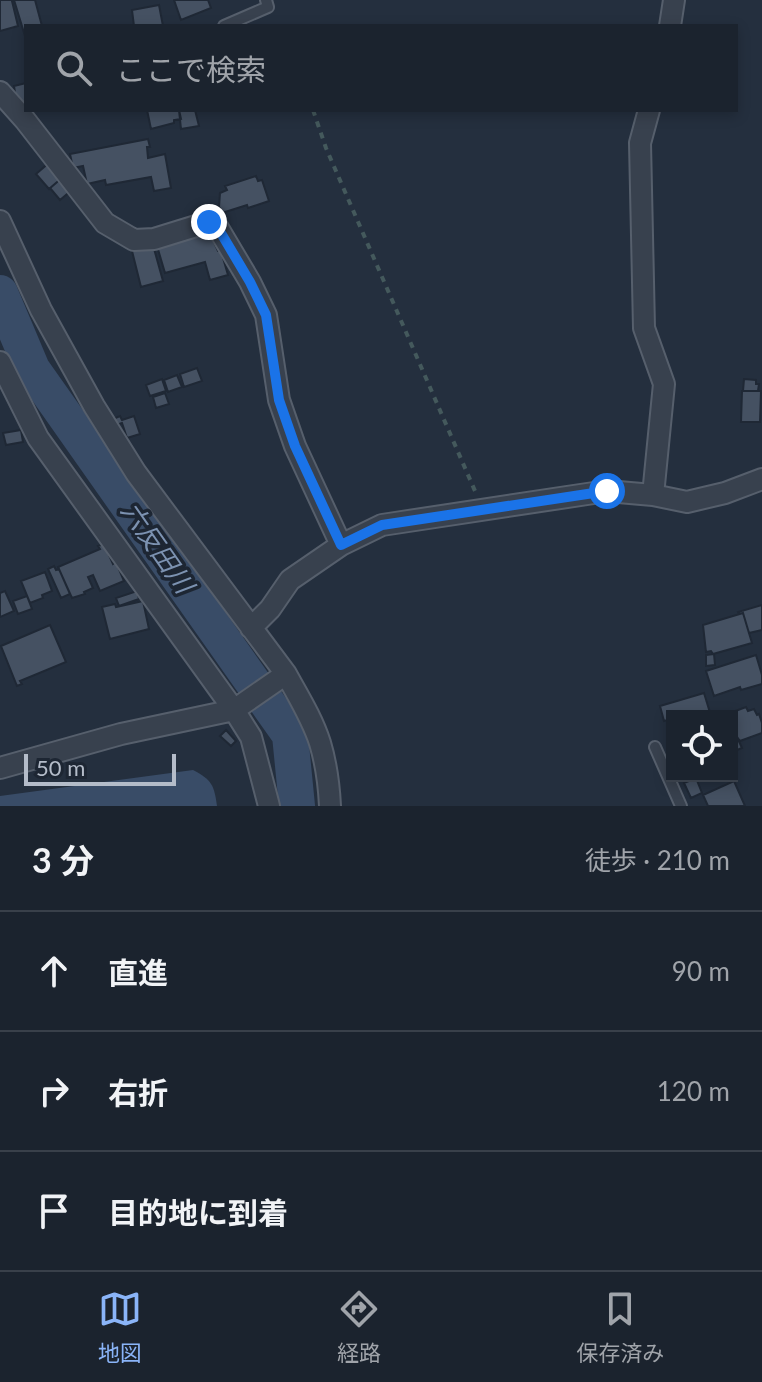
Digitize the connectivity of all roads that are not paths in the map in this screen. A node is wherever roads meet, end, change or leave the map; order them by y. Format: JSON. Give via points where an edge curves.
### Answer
{"nodes":[{"id":1,"x":266,"y":0,"type":"edge"},
{"id":2,"x":674,"y":0,"type":"edge"},
{"id":3,"x":229,"y":24,"type":"edge"},
{"id":4,"x":670,"y":24,"type":"edge"},
{"id":5,"x":0,"y":92,"type":"edge"},
{"id":6,"x":648,"y":112,"type":"edge"},
{"id":7,"x":0,"y":221,"type":"edge"},
{"id":8,"x":0,"y":362,"type":"edge"},
{"id":9,"x":762,"y":479,"type":"edge"},
{"id":10,"x":653,"y":495,"type":"junction"},
{"id":11,"x":341,"y":545,"type":"junction"},
{"id":12,"x":251,"y":628,"type":"junction"},
{"id":13,"x":283,"y":676,"type":"junction"},
{"id":14,"x":238,"y":707,"type":"junction"},
{"id":15,"x":655,"y":747,"type":"dead end"},
{"id":16,"x":0,"y":768,"type":"edge"},
{"id":17,"x":269,"y":806,"type":"edge"},
{"id":18,"x":330,"y":806,"type":"edge"},
{"id":19,"x":681,"y":806,"type":"edge"}],
"edges":[{"from":1,"to":3,"type":"lane","via":[[268,7]]},
{"from":2,"to":4,"type":"street"},
{"from":5,"to":11,"type":"street","via":[[105,223],[134,240],[209,222],[218,228],[266,315],[279,400]]},
{"from":6,"to":10,"type":"street","via":[[640,143],[644,328],[664,384]]},
{"from":7,"to":12,"type":"street","via":[[41,310],[110,433]]},
{"from":8,"to":14,"type":"street","via":[[38,438]]},
{"from":9,"to":10,"type":"street","via":[[687,502]]},
{"from":10,"to":11,"type":"street","via":[[607,491],[382,525]]},
{"from":11,"to":12,"type":"street","via":[[290,580]]},
{"from":12,"to":13,"type":"street"},
{"from":13,"to":14,"type":"street"},
{"from":13,"to":18,"type":"street","via":[[320,743]]},
{"from":14,"to":16,"type":"street"},
{"from":14,"to":17,"type":"street"},
{"from":15,"to":19,"type":"lane"}]}
